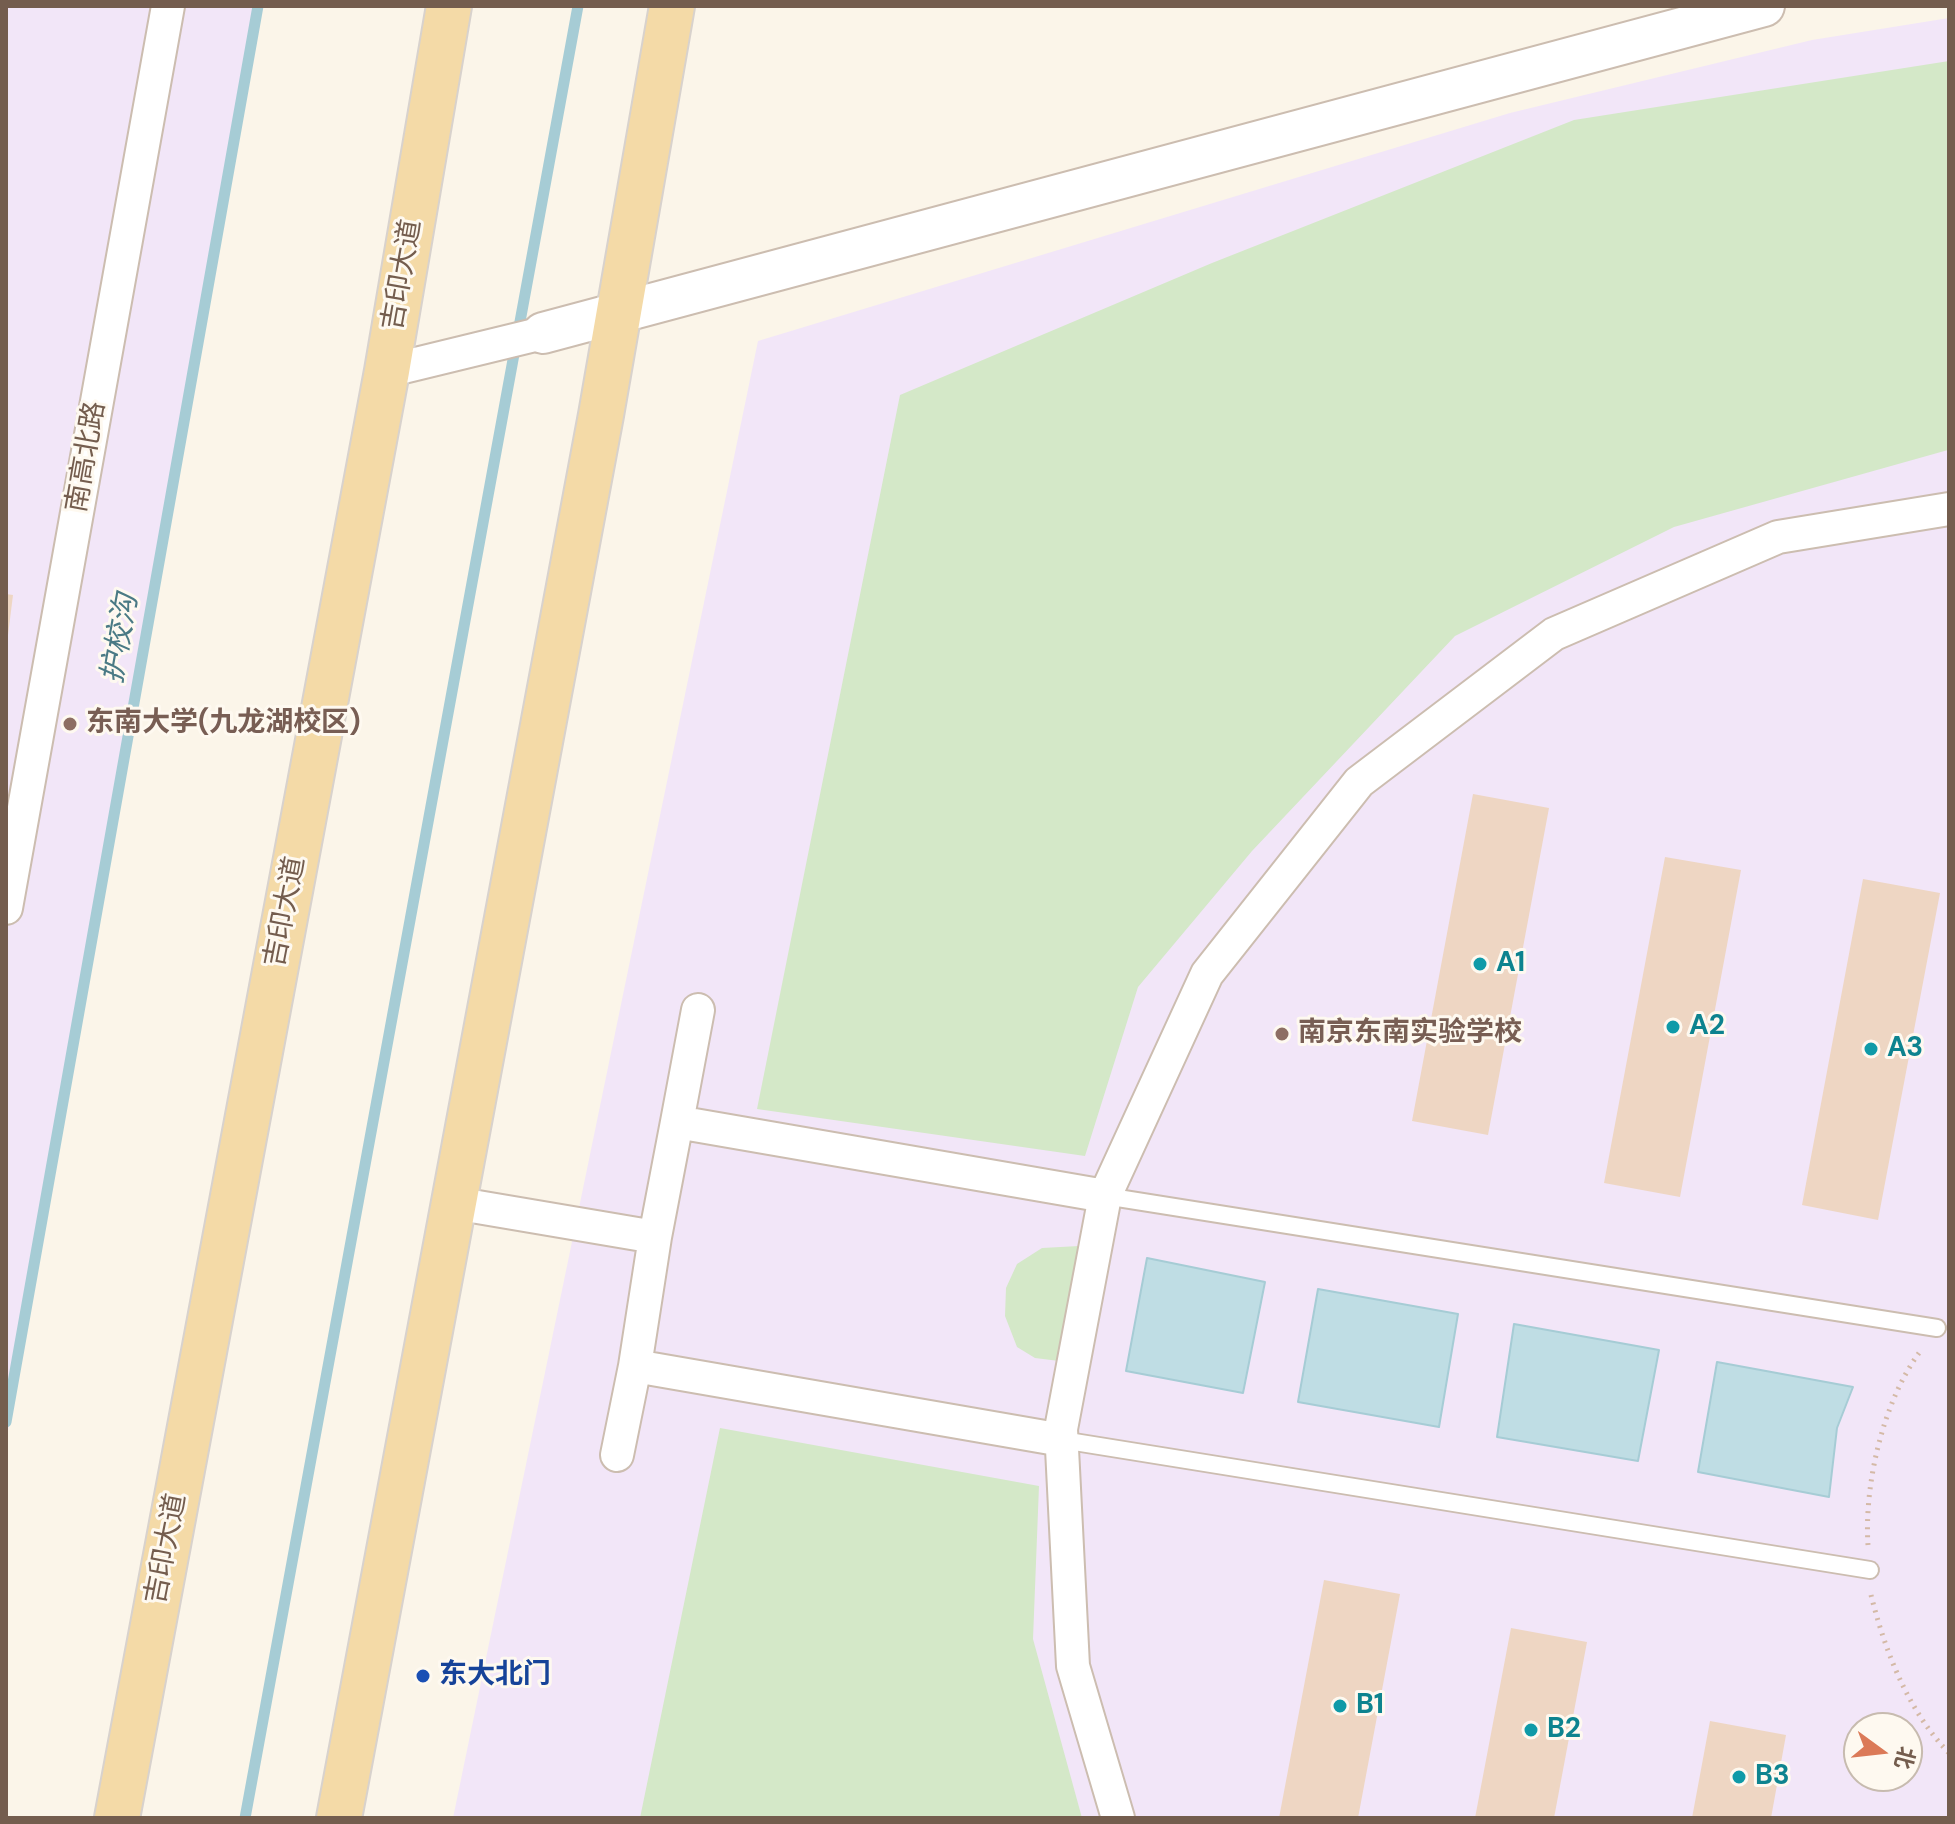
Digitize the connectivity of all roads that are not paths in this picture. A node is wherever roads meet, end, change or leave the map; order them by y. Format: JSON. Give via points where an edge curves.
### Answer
{"nodes":[{"id":1,"x":168,"y":6,"type":"edge"},
{"id":2,"x":449,"y":6,"type":"edge"},
{"id":3,"x":672,"y":6,"type":"edge"},
{"id":4,"x":1764,"y":6,"type":"edge"},
{"id":5,"x":619,"y":314,"type":"junction"},
{"id":6,"x":543,"y":333,"type":"joint"},
{"id":7,"x":387,"y":371,"type":"junction"},
{"id":8,"x":1949,"y":509,"type":"edge"},
{"id":9,"x":6,"y":908,"type":"edge"},
{"id":10,"x":698,"y":1010,"type":"dead end"},
{"id":11,"x":677,"y":1122,"type":"junction"},
{"id":12,"x":1105,"y":1196,"type":"junction"},
{"id":13,"x":454,"y":1203,"type":"junction"},
{"id":14,"x":655,"y":1237,"type":"junction"},
{"id":15,"x":1937,"y":1328,"type":"dead end"},
{"id":16,"x":635,"y":1366,"type":"junction"},
{"id":17,"x":1062,"y":1440,"type":"junction"},
{"id":18,"x":617,"y":1455,"type":"dead end"},
{"id":19,"x":1870,"y":1570,"type":"dead end"},
{"id":20,"x":117,"y":1818,"type":"edge"},
{"id":21,"x":339,"y":1818,"type":"edge"},
{"id":22,"x":1118,"y":1818,"type":"edge"}],
"edges":[{"from":1,"to":9,"type":"street","name":"南高北路"},
{"from":2,"to":7,"type":"main road","name":"吉印大道"},
{"from":3,"to":5,"type":"main road"},
{"from":4,"to":5,"type":"street"},
{"from":5,"to":6,"type":"street"},
{"from":5,"to":13,"type":"main road"},
{"from":6,"to":7,"type":"street"},
{"from":7,"to":20,"type":"main road","name":"吉印大道"},
{"from":8,"to":12,"type":"street","via":[[1778,537],[1554,634],[1359,782],[1207,974]]},
{"from":10,"to":11,"type":"street"},
{"from":11,"to":12,"type":"street"},
{"from":11,"to":14,"type":"street"},
{"from":12,"to":15,"type":"lane"},
{"from":12,"to":17,"type":"street"},
{"from":13,"to":14,"type":"street"},
{"from":13,"to":21,"type":"main road"},
{"from":14,"to":16,"type":"street"},
{"from":16,"to":17,"type":"street"},
{"from":16,"to":18,"type":"street"},
{"from":17,"to":19,"type":"lane"},
{"from":17,"to":22,"type":"street","via":[[1073,1666]]}]}
